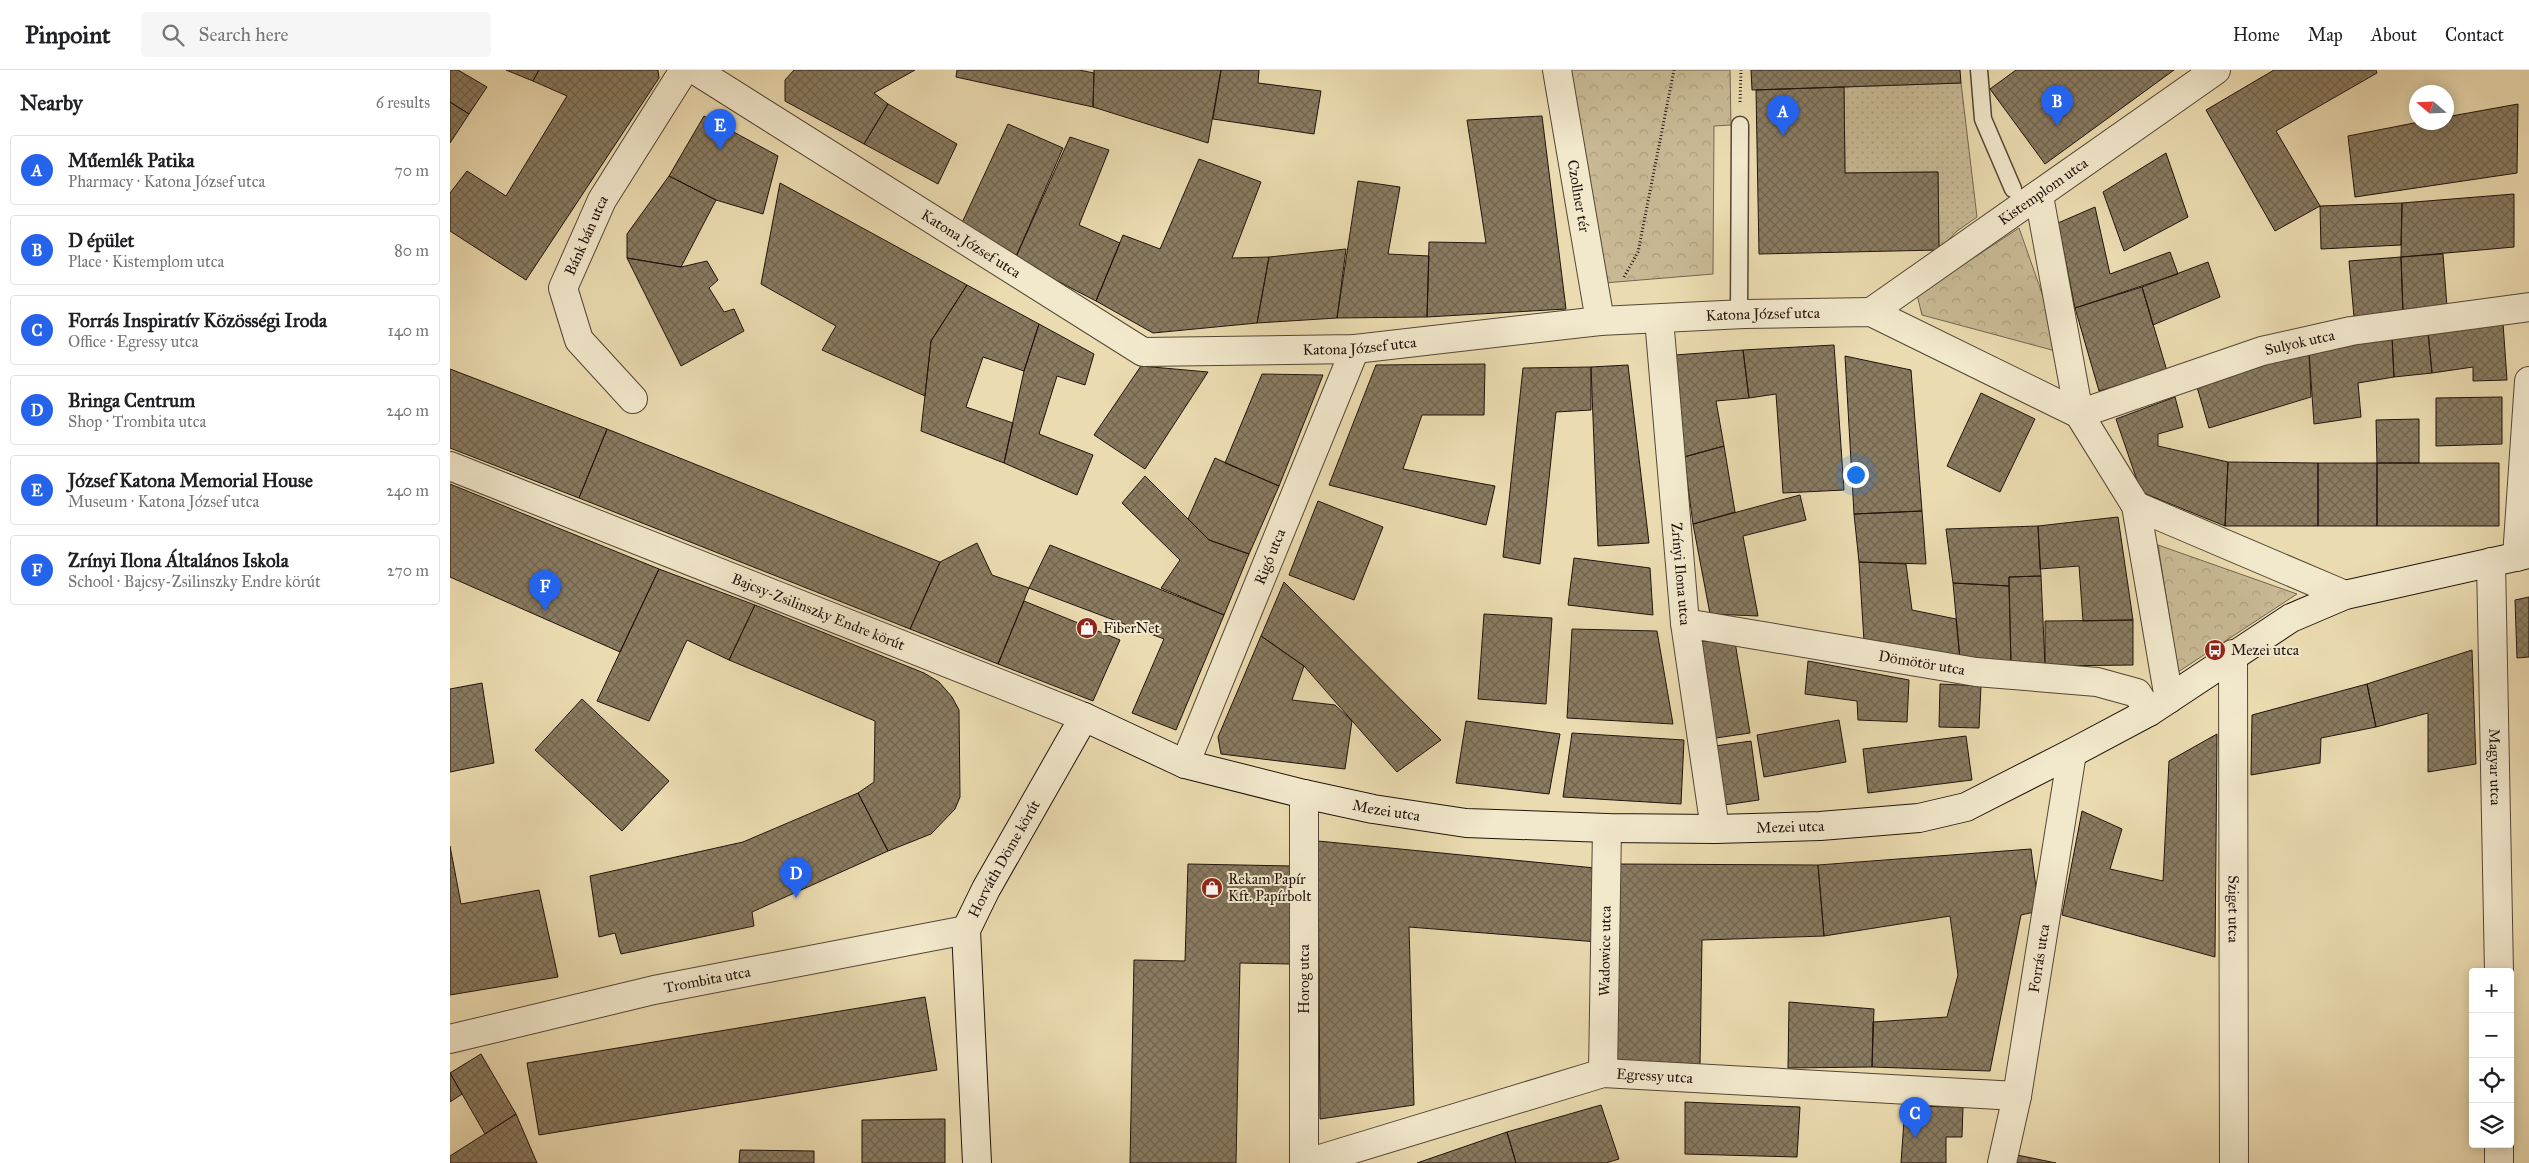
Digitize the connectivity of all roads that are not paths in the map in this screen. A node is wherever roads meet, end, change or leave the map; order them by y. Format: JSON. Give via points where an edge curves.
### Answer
{"nodes":[{"id":1,"x":684,"y":70,"type":"edge"},
{"id":2,"x":695,"y":70,"type":"edge"},
{"id":3,"x":1557,"y":70,"type":"edge"},
{"id":4,"x":1979,"y":70,"type":"edge"},
{"id":5,"x":2216,"y":70,"type":"edge"},
{"id":6,"x":1740,"y":125,"type":"road end"},
{"id":7,"x":2013,"y":189,"type":"dead end"},
{"id":8,"x":2039,"y":196,"type":"junction"},
{"id":9,"x":2529,"y":307,"type":"edge"},
{"id":10,"x":1871,"y":312,"type":"junction"},
{"id":11,"x":1739,"y":315,"type":"junction"},
{"id":12,"x":1660,"y":319,"type":"junction"},
{"id":13,"x":1600,"y":321,"type":"junction"},
{"id":14,"x":1355,"y":349,"type":"junction"},
{"id":15,"x":2529,"y":381,"type":"edge"},
{"id":16,"x":633,"y":399,"type":"dead end"},
{"id":17,"x":2080,"y":414,"type":"junction"},
{"id":18,"x":450,"y":466,"type":"edge"},
{"id":19,"x":2136,"y":506,"type":"junction"},
{"id":20,"x":2512,"y":558,"type":"edge"},
{"id":21,"x":2345,"y":595,"type":"junction"},
{"id":22,"x":1685,"y":623,"type":"junction"},
{"id":23,"x":2233,"y":654,"type":"junction"},
{"id":24,"x":2159,"y":706,"type":"junction"},
{"id":25,"x":1084,"y":717,"type":"junction"},
{"id":26,"x":2072,"y":753,"type":"junction"},
{"id":27,"x":1185,"y":764,"type":"junction"},
{"id":28,"x":1304,"y":794,"type":"junction"},
{"id":29,"x":1607,"y":828,"type":"junction"},
{"id":30,"x":1715,"y":829,"type":"junction"},
{"id":31,"x":966,"y":930,"type":"junction"},
{"id":32,"x":2499,"y":968,"type":"edge"},
{"id":33,"x":450,"y":1039,"type":"edge"},
{"id":34,"x":1603,"y":1073,"type":"junction"},
{"id":35,"x":2017,"y":1096,"type":"junction"},
{"id":36,"x":2499,"y":1148,"type":"edge"},
{"id":37,"x":977,"y":1163,"type":"edge"},
{"id":38,"x":1305,"y":1163,"type":"edge"},
{"id":39,"x":2002,"y":1163,"type":"edge"},
{"id":40,"x":2234,"y":1163,"type":"edge"},
{"id":41,"x":2499,"y":1163,"type":"edge"}],
"edges":[{"from":1,"to":16,"type":"street","name":"Bánk bán utca","via":[[602,200],[563,288],[579,340]]},
{"from":2,"to":14,"type":"street","name":"Katona József utca","via":[[1143,352]]},
{"from":3,"to":13,"type":"street","name":"Czollner tér"},
{"from":4,"to":7,"type":"lane","via":[[1984,119]]},
{"from":5,"to":8,"type":"street","name":"Kistemplom utca"},
{"from":6,"to":11,"type":"lane"},
{"from":8,"to":10,"type":"street","name":"Kistemplom utca"},
{"from":8,"to":17,"type":"street"},
{"from":9,"to":17,"type":"street","name":"Sulyok utca","via":[[2351,331],[2262,351]]},
{"from":10,"to":11,"type":"street","name":"Katona József utca"},
{"from":10,"to":17,"type":"street","name":"Katona József utca"},
{"from":11,"to":12,"type":"street","name":"Katona József utca"},
{"from":12,"to":13,"type":"street","name":"Katona József utca"},
{"from":12,"to":22,"type":"street","name":"Zrínyi Ilona utca"},
{"from":13,"to":14,"type":"street","name":"Katona József utca"},
{"from":14,"to":27,"type":"street","name":"Rigó utca"},
{"from":15,"to":20,"type":"street","name":"Magyar utca"},
{"from":17,"to":19,"type":"street"},
{"from":18,"to":25,"type":"street","name":"Bajcsy-Zsilinszky Endre körút"},
{"from":19,"to":21,"type":"street"},
{"from":19,"to":24,"type":"street"},
{"from":20,"to":21,"type":"street","name":"Mezei utca"},
{"from":20,"to":32,"type":"street","name":"Magyar utca"},
{"from":21,"to":23,"type":"street","name":"Mezei utca","via":[[2291,618]]},
{"from":22,"to":24,"type":"street","name":"Dömötör utca","via":[[1976,672],[2097,682],[2137,693]]},
{"from":22,"to":30,"type":"street","name":"Zrínyi Ilona utca"},
{"from":23,"to":24,"type":"street","name":"Mezei utca"},
{"from":23,"to":40,"type":"street","name":"Sziget utca"},
{"from":24,"to":26,"type":"street","name":"Mezei utca"},
{"from":25,"to":27,"type":"street","name":"Bajcsy-Zsilinszky Endre körút"},
{"from":25,"to":31,"type":"street","name":"Horváth Döme körút"},
{"from":26,"to":30,"type":"street","name":"Mezei utca","via":[[1966,808],[1919,818],[1820,826]]},
{"from":26,"to":35,"type":"street","name":"Forrás utca"},
{"from":27,"to":28,"type":"street","name":"Mezei utca"},
{"from":28,"to":29,"type":"street","name":"Mezei utca","via":[[1373,809],[1466,823]]},
{"from":28,"to":38,"type":"street","name":"Horog utca"},
{"from":29,"to":30,"type":"street","name":"Mezei utca"},
{"from":29,"to":34,"type":"street","name":"Wadowice utca"},
{"from":31,"to":33,"type":"street","name":"Trombita utca","via":[[654,990]]},
{"from":31,"to":37,"type":"street","name":"Horváth Döme körút"},
{"from":34,"to":35,"type":"street","name":"Egressy utca"},
{"from":34,"to":38,"type":"street","name":"Egressy utca"},
{"from":35,"to":39,"type":"street","name":"Forrás utca"},
{"from":36,"to":41,"type":"street"}]}
